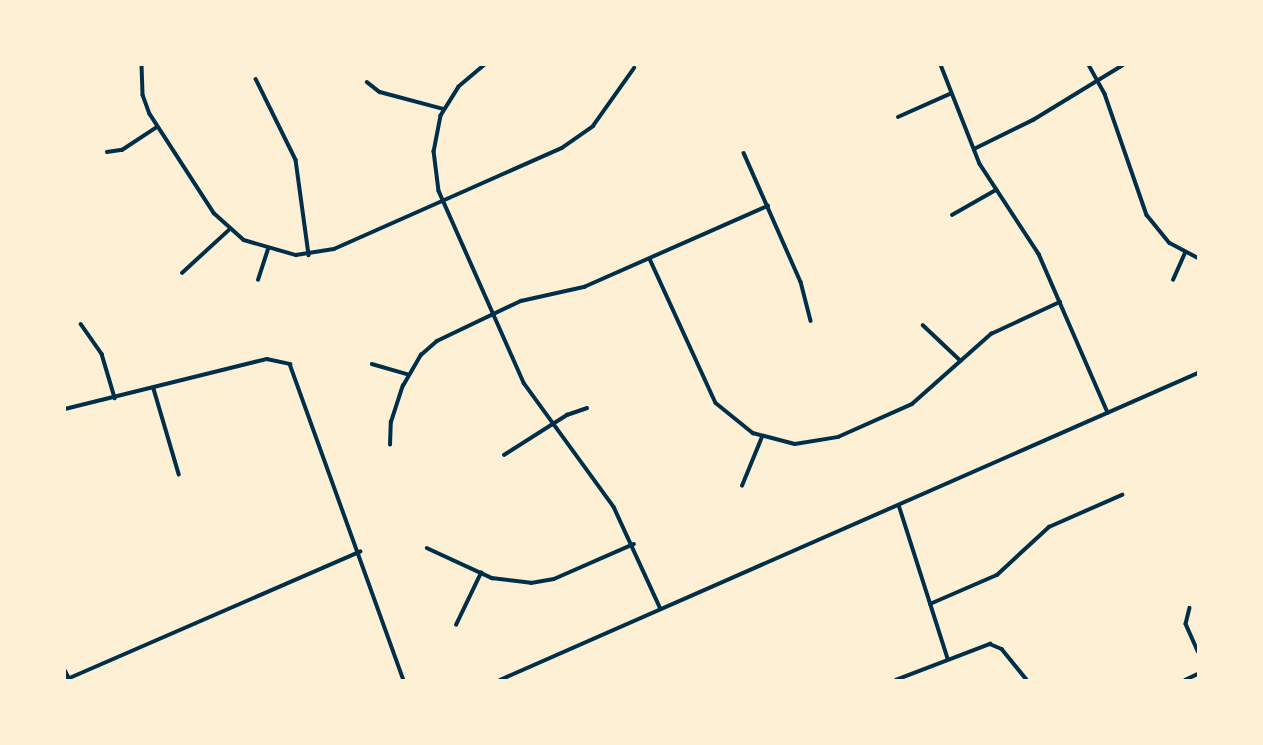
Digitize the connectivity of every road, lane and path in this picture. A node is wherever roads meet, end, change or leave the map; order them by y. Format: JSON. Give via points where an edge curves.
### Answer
{"nodes":[{"id":1,"x":142,"y":65,"type":"edge"},
{"id":2,"x":485,"y":65,"type":"edge"},
{"id":3,"x":941,"y":65,"type":"edge"},
{"id":4,"x":1089,"y":65,"type":"edge"},
{"id":5,"x":1123,"y":65,"type":"edge"},
{"id":6,"x":634,"y":68,"type":"dead end"},
{"id":7,"x":256,"y":79,"type":"dead end"},
{"id":8,"x":1099,"y":80,"type":"junction"},
{"id":9,"x":367,"y":82,"type":"dead end"},
{"id":10,"x":950,"y":94,"type":"junction"},
{"id":11,"x":444,"y":109,"type":"junction"},
{"id":12,"x":898,"y":117,"type":"dead end"},
{"id":13,"x":158,"y":127,"type":"junction"},
{"id":14,"x":974,"y":149,"type":"junction"},
{"id":15,"x":107,"y":152,"type":"dead end"},
{"id":16,"x":744,"y":153,"type":"dead end"},
{"id":17,"x":996,"y":190,"type":"junction"},
{"id":18,"x":443,"y":201,"type":"junction"},
{"id":19,"x":768,"y":206,"type":"junction"},
{"id":20,"x":952,"y":215,"type":"dead end"},
{"id":21,"x":229,"y":230,"type":"junction"},
{"id":22,"x":268,"y":250,"type":"junction"},
{"id":23,"x":1185,"y":253,"type":"junction"},
{"id":24,"x":309,"y":255,"type":"junction"},
{"id":25,"x":650,"y":258,"type":"junction"},
{"id":26,"x":1198,"y":258,"type":"edge"},
{"id":27,"x":182,"y":273,"type":"dead end"},
{"id":28,"x":258,"y":279,"type":"dead end"},
{"id":29,"x":1173,"y":280,"type":"dead end"},
{"id":30,"x":1060,"y":302,"type":"junction"},
{"id":31,"x":493,"y":314,"type":"junction"},
{"id":32,"x":811,"y":321,"type":"dead end"},
{"id":33,"x":81,"y":324,"type":"dead end"},
{"id":34,"x":923,"y":325,"type":"dead end"},
{"id":35,"x":961,"y":361,"type":"junction"},
{"id":36,"x":372,"y":365,"type":"dead end"},
{"id":37,"x":1198,"y":373,"type":"edge"},
{"id":38,"x":408,"y":374,"type":"junction"},
{"id":39,"x":153,"y":389,"type":"junction"},
{"id":40,"x":115,"y":398,"type":"junction"},
{"id":41,"x":587,"y":408,"type":"dead end"},
{"id":42,"x":65,"y":410,"type":"edge"},
{"id":43,"x":1108,"y":413,"type":"junction"},
{"id":44,"x":553,"y":424,"type":"junction"},
{"id":45,"x":762,"y":437,"type":"junction"},
{"id":46,"x":390,"y":445,"type":"dead end"},
{"id":47,"x":504,"y":455,"type":"dead end"},
{"id":48,"x":179,"y":474,"type":"dead end"},
{"id":49,"x":742,"y":486,"type":"dead end"},
{"id":50,"x":1122,"y":495,"type":"dead end"},
{"id":51,"x":899,"y":505,"type":"junction"},
{"id":52,"x":634,"y":544,"type":"junction"},
{"id":53,"x":427,"y":548,"type":"dead end"},
{"id":54,"x":360,"y":552,"type":"junction"},
{"id":55,"x":481,"y":573,"type":"junction"},
{"id":56,"x":930,"y":604,"type":"junction"},
{"id":57,"x":1190,"y":608,"type":"dead end"},
{"id":58,"x":661,"y":609,"type":"junction"},
{"id":59,"x":456,"y":625,"type":"dead end"},
{"id":60,"x":1198,"y":652,"type":"edge"},
{"id":61,"x":947,"y":659,"type":"junction"},
{"id":62,"x":65,"y":670,"type":"edge"},
{"id":63,"x":1198,"y":674,"type":"edge"},
{"id":64,"x":67,"y":679,"type":"edge"},
{"id":65,"x":404,"y":680,"type":"edge"},
{"id":66,"x":500,"y":680,"type":"edge"},
{"id":67,"x":896,"y":680,"type":"edge"},
{"id":68,"x":1027,"y":680,"type":"edge"},
{"id":69,"x":1185,"y":680,"type":"edge"}],
"edges":[{"from":1,"to":13,"type":"street","via":[[143,95]]},
{"from":2,"to":11,"type":"street","via":[[459,87]]},
{"from":3,"to":10,"type":"street"},
{"from":4,"to":8,"type":"street"},
{"from":5,"to":8,"type":"street"},
{"from":6,"to":18,"type":"street","via":[[601,116],[574,142]]},
{"from":7,"to":24,"type":"street","via":[[296,160]]},
{"from":8,"to":14,"type":"street"},
{"from":8,"to":23,"type":"street","via":[[1147,215],[1163,237]]},
{"from":9,"to":11,"type":"street","via":[[380,92]]},
{"from":10,"to":12,"type":"street"},
{"from":10,"to":14,"type":"street"},
{"from":11,"to":18,"type":"street","via":[[434,151]]},
{"from":13,"to":15,"type":"street","via":[[122,150]]},
{"from":13,"to":21,"type":"street"},
{"from":14,"to":17,"type":"street"},
{"from":16,"to":19,"type":"street"},
{"from":17,"to":20,"type":"street"},
{"from":17,"to":30,"type":"street","via":[[1039,254]]},
{"from":18,"to":24,"type":"street","via":[[334,249]]},
{"from":18,"to":31,"type":"street"},
{"from":19,"to":25,"type":"street"},
{"from":19,"to":32,"type":"street","via":[[801,282]]},
{"from":21,"to":22,"type":"street"},
{"from":21,"to":27,"type":"street"},
{"from":22,"to":24,"type":"street"},
{"from":22,"to":28,"type":"street"},
{"from":23,"to":26,"type":"street"},
{"from":23,"to":29,"type":"street"},
{"from":25,"to":31,"type":"street","via":[[584,287],[533,298]]},
{"from":25,"to":45,"type":"street","via":[[711,395],[732,419]]},
{"from":30,"to":35,"type":"street","via":[[991,334]]},
{"from":30,"to":43,"type":"street"},
{"from":31,"to":38,"type":"street","via":[[437,341]]},
{"from":31,"to":44,"type":"street","via":[[524,383]]},
{"from":33,"to":40,"type":"street","via":[[102,354]]},
{"from":34,"to":35,"type":"street"},
{"from":35,"to":45,"type":"street","via":[[923,397],[838,437],[794,444]]},
{"from":36,"to":38,"type":"street"},
{"from":37,"to":43,"type":"street"},
{"from":38,"to":46,"type":"street","via":[[391,422]]},
{"from":39,"to":40,"type":"street"},
{"from":39,"to":48,"type":"street"},
{"from":39,"to":54,"type":"street","via":[[267,359],[290,364]]},
{"from":40,"to":42,"type":"street"},
{"from":41,"to":44,"type":"street"},
{"from":43,"to":51,"type":"street"},
{"from":44,"to":47,"type":"street"},
{"from":44,"to":52,"type":"street","via":[[614,507]]},
{"from":45,"to":49,"type":"street"},
{"from":50,"to":56,"type":"street","via":[[1049,527],[998,575]]},
{"from":51,"to":56,"type":"street"},
{"from":51,"to":58,"type":"street"},
{"from":52,"to":55,"type":"street","via":[[545,581],[505,581]]},
{"from":52,"to":58,"type":"street"},
{"from":53,"to":55,"type":"street"},
{"from":54,"to":64,"type":"street"},
{"from":54,"to":65,"type":"street"},
{"from":55,"to":59,"type":"street"},
{"from":56,"to":61,"type":"street"},
{"from":57,"to":60,"type":"street","via":[[1186,624]]},
{"from":58,"to":66,"type":"street"},
{"from":61,"to":67,"type":"street"},
{"from":61,"to":68,"type":"street","via":[[985,644],[995,645]]},
{"from":62,"to":64,"type":"street"},
{"from":63,"to":69,"type":"street"}]}
